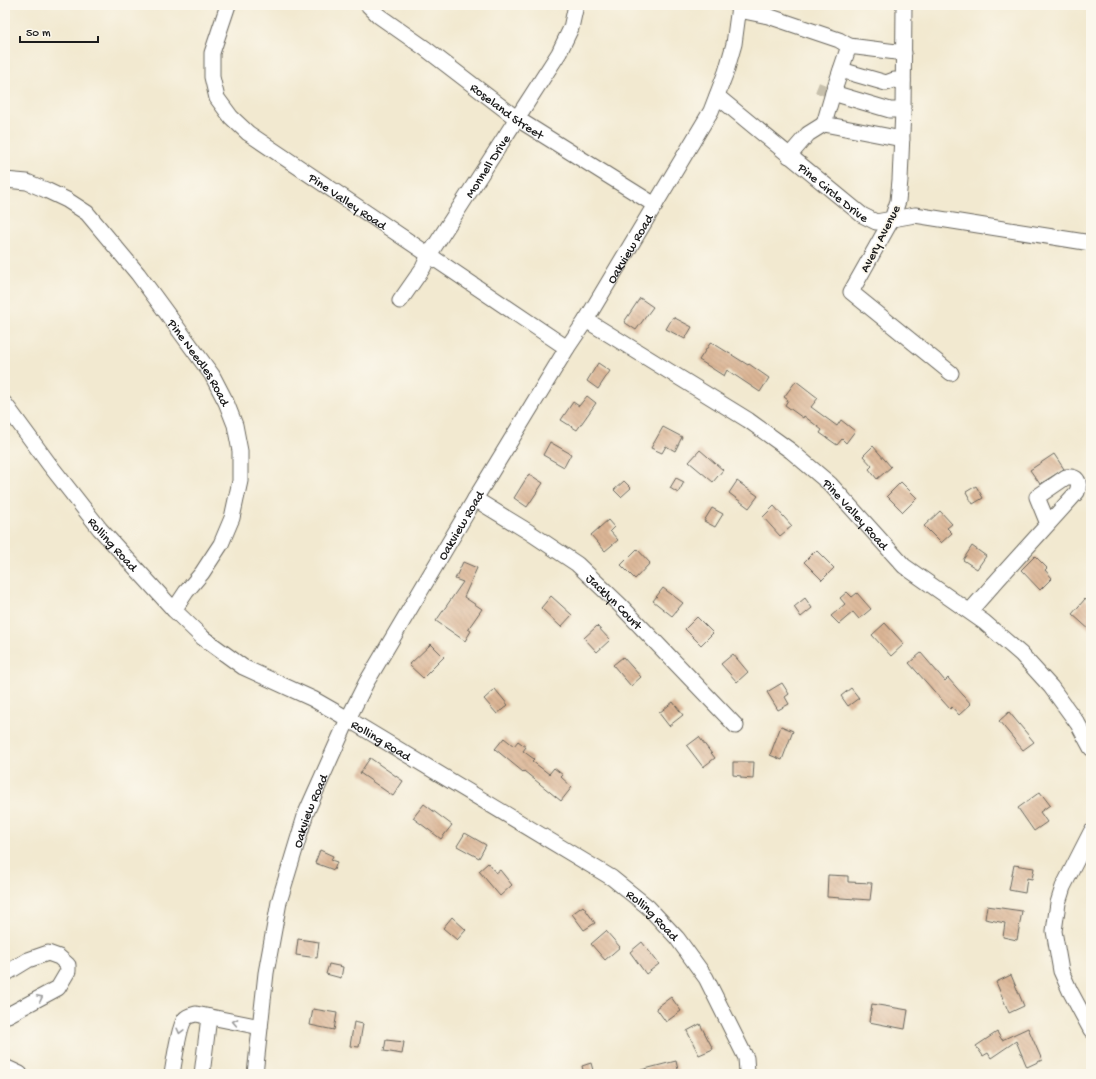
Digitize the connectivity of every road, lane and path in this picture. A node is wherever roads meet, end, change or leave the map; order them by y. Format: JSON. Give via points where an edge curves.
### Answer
{"nodes":[{"id":1,"x":228,"y":5,"type":"edge"},
{"id":2,"x":368,"y":5,"type":"edge"},
{"id":3,"x":576,"y":5,"type":"edge"},
{"id":4,"x":904,"y":5,"type":"edge"},
{"id":5,"x":739,"y":8,"type":"edge"},
{"id":6,"x":849,"y":46,"type":"junction"},
{"id":7,"x":904,"y":53,"type":"junction"},
{"id":8,"x":840,"y":72,"type":"junction"},
{"id":9,"x":903,"y":81,"type":"junction"},
{"id":10,"x":827,"y":95,"type":"junction"},
{"id":11,"x":717,"y":96,"type":"junction"},
{"id":12,"x":903,"y":110,"type":"junction"},
{"id":13,"x":516,"y":118,"type":"junction"},
{"id":14,"x":824,"y":124,"type":"junction"},
{"id":15,"x":902,"y":138,"type":"junction"},
{"id":16,"x":789,"y":156,"type":"junction"},
{"id":17,"x":5,"y":180,"type":"edge"},
{"id":18,"x":655,"y":205,"type":"junction"},
{"id":19,"x":892,"y":219,"type":"junction"},
{"id":20,"x":1091,"y":243,"type":"edge"},
{"id":21,"x":429,"y":255,"type":"junction"},
{"id":22,"x":400,"y":301,"type":"dead end"},
{"id":23,"x":586,"y":320,"type":"junction"},
{"id":24,"x":567,"y":348,"type":"junction"},
{"id":25,"x":951,"y":373,"type":"dead end"},
{"id":26,"x":5,"y":404,"type":"edge"},
{"id":27,"x":475,"y":499,"type":"junction"},
{"id":28,"x":1048,"y":524,"type":"dead end"},
{"id":29,"x":174,"y":610,"type":"junction"},
{"id":30,"x":970,"y":612,"type":"junction"},
{"id":31,"x":348,"y":719,"type":"junction"},
{"id":32,"x":736,"y":726,"type":"dead end"},
{"id":33,"x":1091,"y":748,"type":"edge"},
{"id":34,"x":1091,"y":832,"type":"edge"},
{"id":35,"x":5,"y":974,"type":"edge"},
{"id":36,"x":5,"y":1015,"type":"edge"},
{"id":37,"x":209,"y":1017,"type":"junction"},
{"id":38,"x":260,"y":1027,"type":"junction"},
{"id":39,"x":1091,"y":1030,"type":"edge"},
{"id":40,"x":5,"y":1067,"type":"edge"},
{"id":41,"x":20,"y":1074,"type":"edge"},
{"id":42,"x":172,"y":1074,"type":"edge"},
{"id":43,"x":202,"y":1074,"type":"edge"},
{"id":44,"x":255,"y":1074,"type":"edge"},
{"id":45,"x":747,"y":1074,"type":"edge"}],
"edges":[{"from":1,"to":21,"type":"street","name":"Pine Valley Road","via":[[212,53],[212,77],[217,98],[231,117],[248,133]]},
{"from":2,"to":13,"type":"street","name":"Roseland Street","via":[[379,16]]},
{"from":3,"to":13,"type":"street","name":"Monnell Drive","via":[[571,28],[559,53]]},
{"from":4,"to":7,"type":"street","name":"Avery Avenue"},
{"from":5,"to":6,"type":"street","via":[[839,40]]},
{"from":5,"to":11,"type":"street","name":"Oakview Road","via":[[734,44]]},
{"from":6,"to":7,"type":"street"},
{"from":6,"to":8,"type":"street"},
{"from":7,"to":9,"type":"street","name":"Avery Avenue"},
{"from":8,"to":9,"type":"street","via":[[886,83],[894,80]]},
{"from":8,"to":10,"type":"street"},
{"from":9,"to":12,"type":"street","name":"Avery Avenue"},
{"from":10,"to":12,"type":"street","via":[[890,110]]},
{"from":10,"to":14,"type":"street"},
{"from":11,"to":16,"type":"street","name":"Pine Circle Drive"},
{"from":11,"to":18,"type":"street","name":"Oakview Road","via":[[711,111]]},
{"from":12,"to":15,"type":"street","name":"Avery Avenue"},
{"from":13,"to":18,"type":"street","name":"Roseland Street"},
{"from":13,"to":21,"type":"street","name":"Monnell Drive"},
{"from":14,"to":15,"type":"street"},
{"from":14,"to":16,"type":"street","via":[[808,134]]},
{"from":15,"to":19,"type":"street","name":"Avery Avenue","via":[[898,201]]},
{"from":16,"to":19,"type":"street","name":"Pine Circle Drive","via":[[862,215],[876,222]]},
{"from":17,"to":29,"type":"street","name":"Pine Needles Road","via":[[27,182],[68,200],[87,213],[147,286],[212,375],[226,402],[235,426],[240,451],[240,482],[232,518],[206,568]]},
{"from":18,"to":23,"type":"street","name":"Oakview Road"},
{"from":19,"to":20,"type":"street","name":"Pine Circle Drive","via":[[915,215]]},
{"from":19,"to":25,"type":"street","name":"Avery Avenue","via":[[851,292]]},
{"from":21,"to":22,"type":"street","name":"Monnell Drive"},
{"from":21,"to":24,"type":"street","name":"Pine Valley Road"},
{"from":23,"to":24,"type":"street","name":"Oakview Road"},
{"from":23,"to":30,"type":"street","name":"Pine Valley Road","via":[[748,420],[791,451],[830,484],[904,566]]},
{"from":24,"to":27,"type":"street","name":"Oakview Road"},
{"from":26,"to":29,"type":"street","name":"Rolling Road","via":[[100,528]]},
{"from":27,"to":31,"type":"street","name":"Oakview Road","via":[[366,683]]},
{"from":27,"to":32,"type":"street","name":"Jacklyn Court","via":[[577,564]]},
{"from":28,"to":30,"type":"street"},
{"from":29,"to":31,"type":"street","name":"Rolling Road","via":[[203,638],[243,667],[313,699]]},
{"from":30,"to":33,"type":"street","name":"Pine Valley Road","via":[[1021,654],[1051,687],[1078,724]]},
{"from":31,"to":38,"type":"street","name":"Oakview Road","via":[[306,813],[279,902],[266,973]]},
{"from":31,"to":45,"type":"street","name":"Rolling Road","via":[[612,878],[648,907],[677,938],[706,978],[746,1058]]},
{"from":34,"to":39,"type":"street","via":[[1063,887],[1054,931],[1061,971]]},
{"from":36,"to":35,"type":"street","one_way":true,"via":[[58,988],[68,971],[68,965],[59,957],[48,953],[28,960]]},
{"from":38,"to":37,"type":"street","one_way":true},
{"from":37,"to":42,"type":"street","one_way":true,"via":[[196,1014],[185,1018]]},
{"from":37,"to":43,"type":"street"},
{"from":38,"to":44,"type":"street","name":"Oakview Road"},
{"from":40,"to":41,"type":"street"}]}
